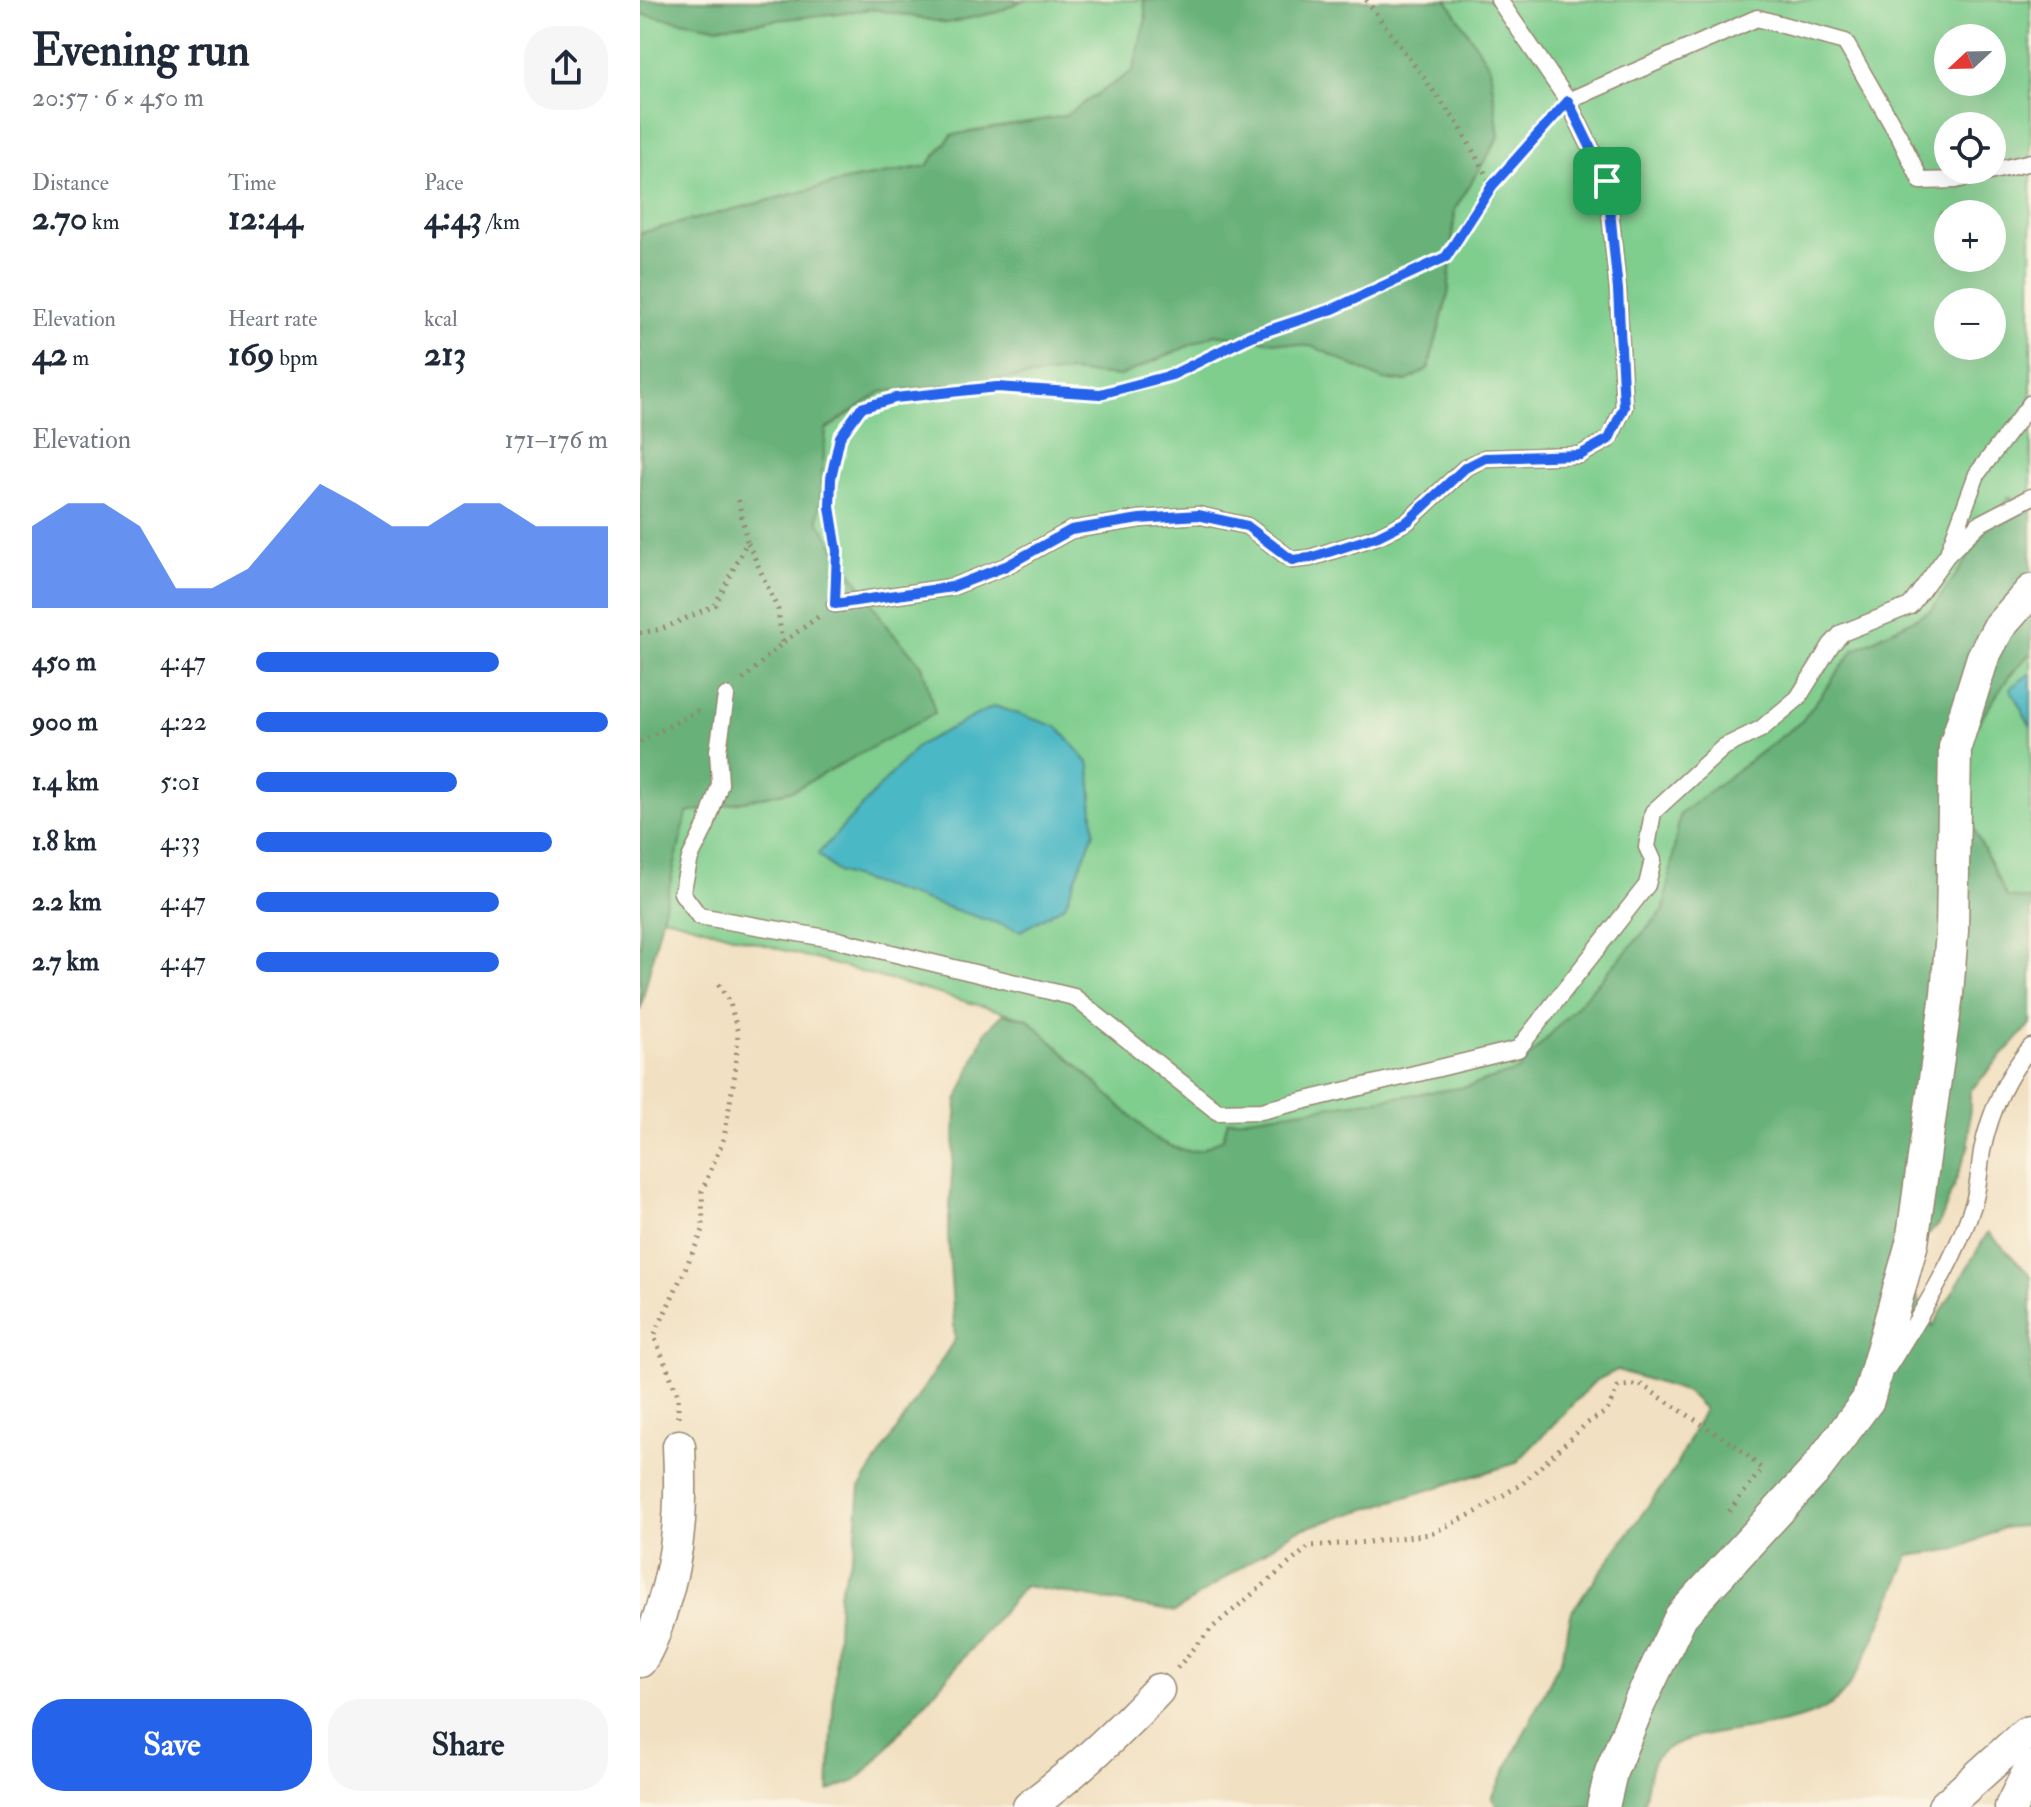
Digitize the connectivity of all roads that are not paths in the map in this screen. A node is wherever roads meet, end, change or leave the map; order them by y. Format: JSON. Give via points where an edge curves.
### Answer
{"nodes":[{"id":1,"x":1499,"y":0,"type":"edge"},
{"id":2,"x":1568,"y":101,"type":"junction"},
{"id":3,"x":2031,"y":162,"type":"edge"},
{"id":4,"x":2031,"y":403,"type":"edge"},
{"id":5,"x":2031,"y":497,"type":"edge"},
{"id":6,"x":1947,"y":555,"type":"junction"},
{"id":7,"x":2031,"y":591,"type":"edge"},
{"id":8,"x":835,"y":604,"type":"road end"},
{"id":9,"x":726,"y":696,"type":"road end"},
{"id":10,"x":2031,"y":1047,"type":"edge"},
{"id":11,"x":1868,"y":1400,"type":"junction"},
{"id":12,"x":679,"y":1446,"type":"road end"},
{"id":13,"x":640,"y":1661,"type":"edge"},
{"id":14,"x":1158,"y":1690,"type":"road end"},
{"id":15,"x":2031,"y":1732,"type":"edge"},
{"id":16,"x":2031,"y":1767,"type":"edge"},
{"id":17,"x":1029,"y":1807,"type":"edge"},
{"id":18,"x":1603,"y":1807,"type":"edge"},
{"id":19,"x":1944,"y":1807,"type":"edge"},
{"id":20,"x":2011,"y":1807,"type":"edge"}],
"edges":[{"from":1,"to":2,"type":"lane"},
{"from":2,"to":3,"type":"lane","via":[[1757,18],[1845,42],[1921,181],[1956,180]]},
{"from":2,"to":8,"type":"lane","via":[[1607,181],[1624,407],[1609,439],[1580,455],[1485,458],[1465,468],[1408,521],[1310,558],[1292,560],[1247,526],[1198,515],[1140,519],[1071,530],[1006,566],[952,587]]},
{"from":4,"to":6,"type":"lane","via":[[1977,474]]},
{"from":5,"to":6,"type":"lane","via":[[1979,524]]},
{"from":6,"to":9,"type":"lane","via":[[1910,606],[1842,633],[1798,698],[1761,729],[1724,747],[1653,812],[1647,885],[1518,1049],[1261,1111],[1218,1112],[1074,997],[838,940],[699,916],[682,893],[720,784],[718,751]]},
{"from":7,"to":11,"type":"street","via":[[1999,627],[1983,657],[1955,747],[1947,994],[1912,1243]]},
{"from":10,"to":11,"type":"lane","via":[[2000,1093],[1974,1204],[1954,1250]]},
{"from":11,"to":18,"type":"street","via":[[1813,1473],[1681,1616],[1611,1772]]},
{"from":12,"to":13,"type":"street","via":[[682,1498],[674,1571]]},
{"from":14,"to":17,"type":"street","via":[[1116,1735]]},
{"from":15,"to":19,"type":"street"},
{"from":16,"to":20,"type":"street"}]}
